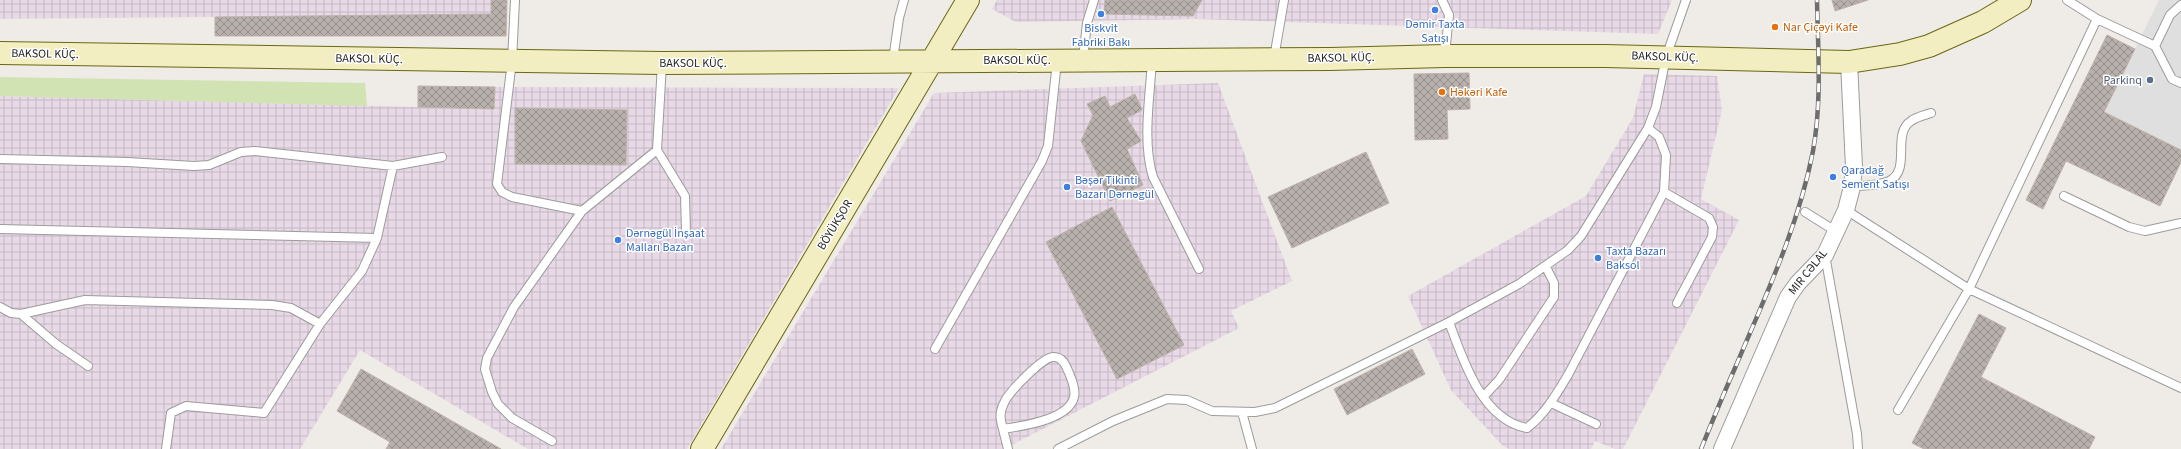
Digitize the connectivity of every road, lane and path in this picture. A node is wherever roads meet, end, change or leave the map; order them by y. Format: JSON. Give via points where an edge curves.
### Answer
{"nodes":[{"id":1,"x":515,"y":0,"type":"edge"},
{"id":2,"x":904,"y":0,"type":"edge"},
{"id":3,"x":968,"y":0,"type":"edge"},
{"id":4,"x":1094,"y":0,"type":"edge"},
{"id":5,"x":1284,"y":0,"type":"edge"},
{"id":6,"x":1442,"y":0,"type":"edge"},
{"id":7,"x":1686,"y":0,"type":"edge"},
{"id":8,"x":2020,"y":0,"type":"edge"},
{"id":9,"x":2067,"y":0,"type":"edge"},
{"id":10,"x":2181,"y":5,"type":"edge"},
{"id":11,"x":2097,"y":19,"type":"junction"},
{"id":12,"x":2155,"y":46,"type":"junction"},
{"id":13,"x":0,"y":53,"type":"edge"},
{"id":14,"x":1445,"y":56,"type":"junction"},
{"id":15,"x":1666,"y":57,"type":"junction"},
{"id":16,"x":1274,"y":58,"type":"junction"},
{"id":17,"x":933,"y":60,"type":"junction"},
{"id":18,"x":1057,"y":60,"type":"junction"},
{"id":19,"x":1083,"y":60,"type":"junction"},
{"id":20,"x":1152,"y":60,"type":"junction"},
{"id":21,"x":512,"y":61,"type":"junction"},
{"id":22,"x":892,"y":61,"type":"junction"},
{"id":23,"x":1849,"y":62,"type":"junction"},
{"id":24,"x":662,"y":63,"type":"junction"},
{"id":25,"x":2181,"y":83,"type":"edge"},
{"id":26,"x":1931,"y":113,"type":"dead end"},
{"id":27,"x":1648,"y":128,"type":"junction"},
{"id":28,"x":657,"y":150,"type":"junction"},
{"id":29,"x":442,"y":157,"type":"dead end"},
{"id":30,"x":0,"y":159,"type":"edge"},
{"id":31,"x":393,"y":166,"type":"junction"},
{"id":32,"x":1852,"y":187,"type":"junction"},
{"id":33,"x":1664,"y":192,"type":"junction"},
{"id":34,"x":2064,"y":196,"type":"dead end"},
{"id":35,"x":1846,"y":210,"type":"junction"},
{"id":36,"x":582,"y":211,"type":"junction"},
{"id":37,"x":1805,"y":212,"type":"dead end"},
{"id":38,"x":2181,"y":223,"type":"edge"},
{"id":39,"x":0,"y":229,"type":"edge"},
{"id":40,"x":686,"y":231,"type":"dead end"},
{"id":41,"x":1837,"y":232,"type":"junction"},
{"id":42,"x":377,"y":238,"type":"junction"},
{"id":43,"x":1825,"y":255,"type":"junction"},
{"id":44,"x":1546,"y":267,"type":"junction"},
{"id":45,"x":1199,"y":269,"type":"dead end"},
{"id":46,"x":1969,"y":289,"type":"junction"},
{"id":47,"x":1677,"y":303,"type":"dead end"},
{"id":48,"x":0,"y":307,"type":"edge"},
{"id":49,"x":21,"y":314,"type":"junction"},
{"id":50,"x":1449,"y":322,"type":"junction"},
{"id":51,"x":320,"y":324,"type":"junction"},
{"id":52,"x":935,"y":349,"type":"dead end"},
{"id":53,"x":88,"y":366,"type":"dead end"},
{"id":54,"x":2181,"y":388,"type":"edge"},
{"id":55,"x":1484,"y":396,"type":"junction"},
{"id":56,"x":1551,"y":403,"type":"junction"},
{"id":57,"x":1898,"y":410,"type":"dead end"},
{"id":58,"x":1242,"y":412,"type":"junction"},
{"id":59,"x":1596,"y":424,"type":"dead end"},
{"id":60,"x":1003,"y":429,"type":"junction"},
{"id":61,"x":552,"y":441,"type":"dead end"},
{"id":62,"x":166,"y":449,"type":"edge"},
{"id":63,"x":702,"y":449,"type":"edge"},
{"id":64,"x":1008,"y":449,"type":"edge"},
{"id":65,"x":1058,"y":449,"type":"edge"},
{"id":66,"x":1252,"y":449,"type":"edge"},
{"id":67,"x":1722,"y":449,"type":"edge"},
{"id":68,"x":1858,"y":449,"type":"edge"}],
"edges":[{"from":1,"to":21,"type":"lane"},
{"from":2,"to":22,"type":"lane"},
{"from":3,"to":17,"type":"main road","name":"BÖYÜKŞOR"},
{"from":4,"to":19,"type":"lane"},
{"from":5,"to":16,"type":"lane"},
{"from":6,"to":14,"type":"lane","via":[[1449,15]]},
{"from":7,"to":15,"type":"lane"},
{"from":8,"to":23,"type":"main road","name":"BAKSOL KÜÇ.","via":[[1983,22],[1929,46],[1900,54]]},
{"from":9,"to":11,"type":"lane"},
{"from":10,"to":12,"type":"lane","via":[[2170,15]]},
{"from":11,"to":12,"type":"lane"},
{"from":11,"to":46,"type":"lane"},
{"from":12,"to":25,"type":"lane","via":[[2172,79]]},
{"from":13,"to":21,"type":"main road","name":"BAKSOL KÜÇ."},
{"from":14,"to":15,"type":"main road","name":"BAKSOL KÜÇ."},
{"from":14,"to":16,"type":"main road","name":"BAKSOL KÜÇ."},
{"from":15,"to":23,"type":"main road","name":"BAKSOL KÜÇ."},
{"from":15,"to":27,"type":"lane","via":[[1656,107]]},
{"from":16,"to":20,"type":"main road","name":"BAKSOL KÜÇ."},
{"from":17,"to":18,"type":"main road","name":"BAKSOL KÜÇ."},
{"from":17,"to":22,"type":"main road","name":"BAKSOL KÜÇ."},
{"from":17,"to":63,"type":"main road","name":"BÖYÜKŞOR"},
{"from":18,"to":19,"type":"main road","name":"BAKSOL KÜÇ."},
{"from":18,"to":52,"type":"lane","via":[[1048,146],[1042,161]]},
{"from":19,"to":20,"type":"main road","name":"BAKSOL KÜÇ."},
{"from":20,"to":45,"type":"lane","via":[[1149,164]]},
{"from":21,"to":24,"type":"main road","name":"BAKSOL KÜÇ."},
{"from":21,"to":36,"type":"lane","via":[[497,184],[502,192],[512,196]]},
{"from":22,"to":24,"type":"main road","name":"BAKSOL KÜÇ."},
{"from":23,"to":32,"type":"street","name":"MIR CƏLAL","via":[[1854,167]]},
{"from":24,"to":28,"type":"lane"},
{"from":26,"to":32,"type":"lane","via":[[1911,120],[1905,127],[1900,166],[1896,175],[1889,181]]},
{"from":27,"to":33,"type":"lane","via":[[1659,137],[1666,155]]},
{"from":27,"to":44,"type":"lane","via":[[1581,236]]},
{"from":28,"to":36,"type":"lane"},
{"from":28,"to":40,"type":"lane","via":[[685,196]]},
{"from":29,"to":31,"type":"lane"},
{"from":30,"to":31,"type":"lane","via":[[194,166],[209,165],[241,152],[255,151]]},
{"from":31,"to":42,"type":"lane"},
{"from":32,"to":35,"type":"street","name":"MIR CƏLAL"},
{"from":33,"to":47,"type":"lane","via":[[1709,218],[1713,227],[1712,237]]},
{"from":33,"to":56,"type":"lane"},
{"from":34,"to":38,"type":"lane","via":[[2129,227],[2146,231]]},
{"from":35,"to":41,"type":"street","name":"MIR CƏLAL"},
{"from":35,"to":46,"type":"lane"},
{"from":36,"to":61,"type":"lane","via":[[514,307],[487,358],[485,369],[498,404],[512,418]]},
{"from":37,"to":41,"type":"lane"},
{"from":39,"to":42,"type":"lane"},
{"from":41,"to":43,"type":"street","name":"MIR CƏLAL"},
{"from":42,"to":51,"type":"lane","via":[[362,271]]},
{"from":43,"to":67,"type":"street","name":"MIR CƏLAL","via":[[1788,296]]},
{"from":43,"to":68,"type":"lane"},
{"from":44,"to":50,"type":"lane"},
{"from":44,"to":55,"type":"lane","via":[[1554,283],[1554,297],[1499,380]]},
{"from":46,"to":54,"type":"lane"},
{"from":46,"to":57,"type":"lane"},
{"from":48,"to":49,"type":"lane","via":[[11,313]]},
{"from":49,"to":51,"type":"lane","via":[[85,300],[272,305],[291,308]]},
{"from":49,"to":53,"type":"lane","via":[[56,344]]},
{"from":50,"to":55,"type":"lane","via":[[1467,370]]},
{"from":50,"to":58,"type":"lane","via":[[1275,408]]},
{"from":51,"to":62,"type":"lane","via":[[264,414],[186,406],[171,413]]},
{"from":55,"to":56,"type":"lane","via":[[1500,417],[1514,426],[1527,428]]},
{"from":56,"to":59,"type":"lane"},
{"from":58,"to":65,"type":"lane","via":[[1212,411],[1187,400],[1167,400],[1113,422]]},
{"from":58,"to":66,"type":"lane"},
{"from":60,"to":60,"type":"lane","via":[[1037,424],[1068,406],[1075,395],[1062,360],[1055,357],[1046,358],[1004,402],[1000,416]]},
{"from":60,"to":64,"type":"lane"}]}
